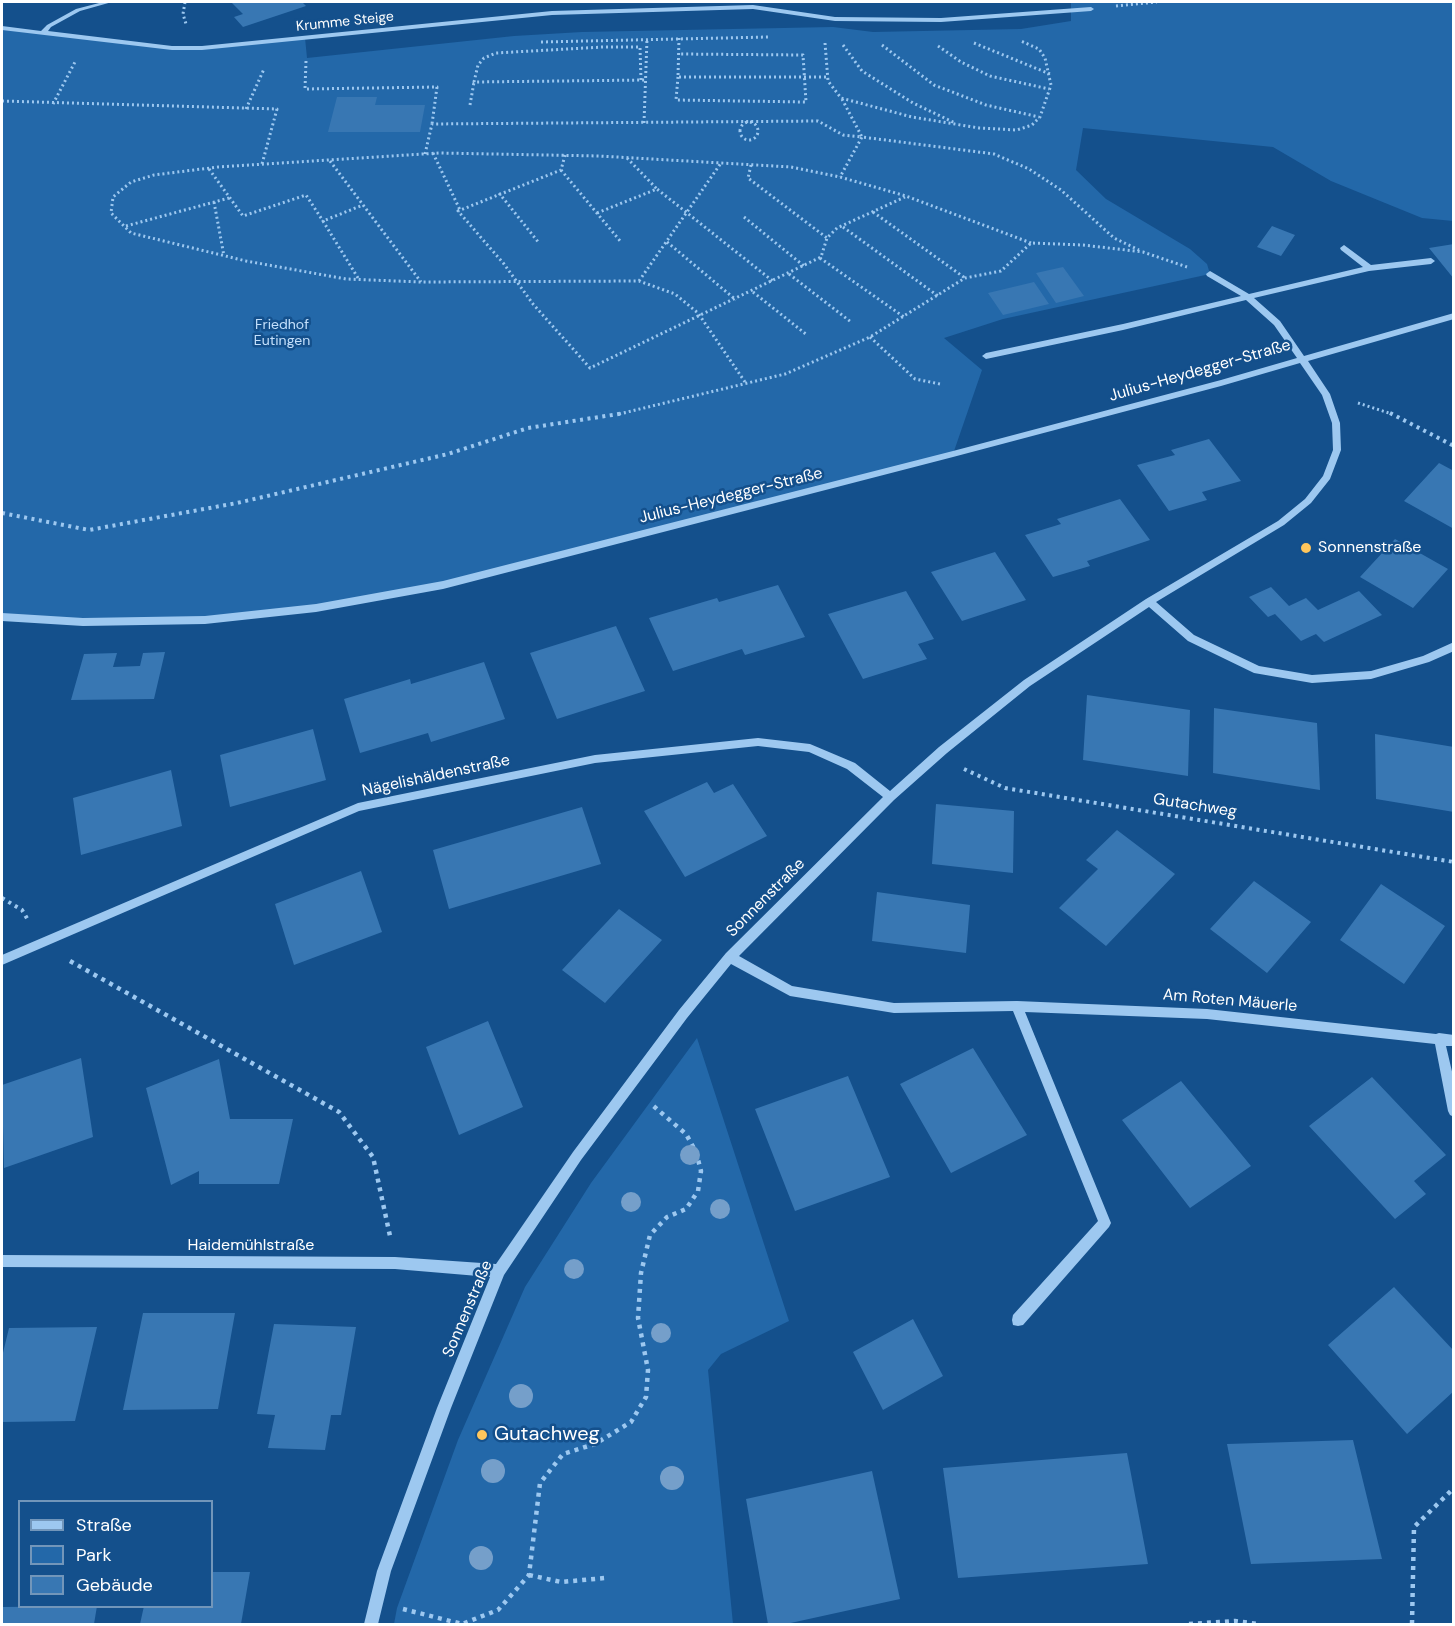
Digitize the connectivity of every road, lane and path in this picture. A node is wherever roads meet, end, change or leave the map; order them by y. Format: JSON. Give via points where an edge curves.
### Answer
{"nodes":[{"id":1,"x":109,"y":2,"type":"edge"},
{"id":2,"x":1158,"y":2,"type":"edge"},
{"id":3,"x":1091,"y":9,"type":"joint"},
{"id":4,"x":2,"y":28,"type":"edge"},
{"id":5,"x":43,"y":33,"type":"junction"},
{"id":6,"x":824,"y":36,"type":"dead end"},
{"id":7,"x":770,"y":37,"type":"dead end"},
{"id":8,"x":679,"y":38,"type":"junction"},
{"id":9,"x":980,"y":38,"type":"dead end"},
{"id":10,"x":647,"y":39,"type":"junction"},
{"id":11,"x":1014,"y":40,"type":"dead end"},
{"id":12,"x":533,"y":42,"type":"dead end"},
{"id":13,"x":935,"y":43,"type":"dead end"},
{"id":14,"x":842,"y":44,"type":"dead end"},
{"id":15,"x":881,"y":45,"type":"dead end"},
{"id":16,"x":679,"y":54,"type":"junction"},
{"id":17,"x":306,"y":58,"type":"junction"},
{"id":18,"x":315,"y":59,"type":"dead end"},
{"id":19,"x":295,"y":61,"type":"dead end"},
{"id":20,"x":75,"y":62,"type":"dead end"},
{"id":21,"x":272,"y":67,"type":"dead end"},
{"id":22,"x":1050,"y":74,"type":"junction"},
{"id":23,"x":678,"y":77,"type":"junction"},
{"id":24,"x":804,"y":77,"type":"junction"},
{"id":25,"x":828,"y":77,"type":"junction"},
{"id":26,"x":641,"y":80,"type":"junction"},
{"id":27,"x":646,"y":80,"type":"junction"},
{"id":28,"x":474,"y":82,"type":"junction"},
{"id":29,"x":1050,"y":89,"type":"junction"},
{"id":30,"x":842,"y":98,"type":"junction"},
{"id":31,"x":2,"y":101,"type":"edge"},
{"id":32,"x":53,"y":104,"type":"junction"},
{"id":33,"x":470,"y":105,"type":"dead end"},
{"id":34,"x":246,"y":109,"type":"junction"},
{"id":35,"x":1040,"y":117,"type":"junction"},
{"id":36,"x":754,"y":122,"type":"junction"},
{"id":37,"x":644,"y":123,"type":"junction"},
{"id":38,"x":432,"y":124,"type":"junction"},
{"id":39,"x":961,"y":125,"type":"junction"},
{"id":40,"x":862,"y":137,"type":"junction"},
{"id":41,"x":425,"y":153,"type":"junction"},
{"id":42,"x":433,"y":153,"type":"junction"},
{"id":43,"x":565,"y":155,"type":"junction"},
{"id":44,"x":627,"y":158,"type":"junction"},
{"id":45,"x":329,"y":160,"type":"junction"},
{"id":46,"x":721,"y":163,"type":"junction"},
{"id":47,"x":262,"y":164,"type":"junction"},
{"id":48,"x":751,"y":165,"type":"junction"},
{"id":49,"x":208,"y":169,"type":"junction"},
{"id":50,"x":561,"y":170,"type":"junction"},
{"id":51,"x":840,"y":177,"type":"junction"},
{"id":52,"x":657,"y":189,"type":"junction"},
{"id":53,"x":499,"y":193,"type":"junction"},
{"id":54,"x":906,"y":196,"type":"junction"},
{"id":55,"x":230,"y":198,"type":"junction"},
{"id":56,"x":214,"y":202,"type":"junction"},
{"id":57,"x":363,"y":205,"type":"junction"},
{"id":58,"x":460,"y":210,"type":"junction"},
{"id":59,"x":873,"y":212,"type":"junction"},
{"id":60,"x":597,"y":213,"type":"junction"},
{"id":61,"x":686,"y":213,"type":"junction"},
{"id":62,"x":744,"y":217,"type":"dead end"},
{"id":63,"x":323,"y":221,"type":"junction"},
{"id":64,"x":126,"y":226,"type":"junction"},
{"id":65,"x":843,"y":227,"type":"junction"},
{"id":66,"x":827,"y":238,"type":"junction"},
{"id":67,"x":621,"y":242,"type":"dead end"},
{"id":68,"x":667,"y":242,"type":"junction"},
{"id":69,"x":539,"y":243,"type":"dead end"},
{"id":70,"x":1031,"y":243,"type":"junction"},
{"id":71,"x":1344,"y":248,"type":"dead end"},
{"id":72,"x":1143,"y":252,"type":"junction"},
{"id":73,"x":224,"y":256,"type":"junction"},
{"id":74,"x":820,"y":258,"type":"junction"},
{"id":75,"x":1431,"y":261,"type":"dead end"},
{"id":76,"x":804,"y":266,"type":"junction"},
{"id":77,"x":1369,"y":268,"type":"junction"},
{"id":78,"x":789,"y":274,"type":"junction"},
{"id":79,"x":1210,"y":274,"type":"joint"},
{"id":80,"x":965,"y":278,"type":"junction"},
{"id":81,"x":358,"y":279,"type":"junction"},
{"id":82,"x":516,"y":280,"type":"junction"},
{"id":83,"x":639,"y":281,"type":"junction"},
{"id":84,"x":421,"y":282,"type":"junction"},
{"id":85,"x":774,"y":282,"type":"junction"},
{"id":86,"x":753,"y":292,"type":"junction"},
{"id":87,"x":938,"y":296,"type":"junction"},
{"id":88,"x":1248,"y":297,"type":"junction"},
{"id":89,"x":736,"y":300,"type":"junction"},
{"id":90,"x":700,"y":316,"type":"junction"},
{"id":91,"x":1454,"y":316,"type":"edge"},
{"id":92,"x":904,"y":318,"type":"junction"},
{"id":93,"x":850,"y":322,"type":"dead end"},
{"id":94,"x":807,"y":335,"type":"dead end"},
{"id":95,"x":870,"y":337,"type":"junction"},
{"id":96,"x":986,"y":356,"type":"dead end"},
{"id":97,"x":1302,"y":357,"type":"junction"},
{"id":98,"x":745,"y":382,"type":"junction"},
{"id":99,"x":940,"y":384,"type":"dead end"},
{"id":100,"x":1326,"y":394,"type":"junction"},
{"id":101,"x":1454,"y":446,"type":"edge"},
{"id":102,"x":2,"y":513,"type":"edge"},
{"id":103,"x":1149,"y":602,"type":"junction"},
{"id":104,"x":2,"y":617,"type":"edge"},
{"id":105,"x":1454,"y":646,"type":"edge"},
{"id":106,"x":943,"y":750,"type":"junction"},
{"id":107,"x":890,"y":797,"type":"junction"},
{"id":108,"x":1454,"y":862,"type":"edge"},
{"id":109,"x":2,"y":898,"type":"edge"},
{"id":110,"x":22,"y":910,"type":"dead end"},
{"id":111,"x":41,"y":944,"type":"junction"},
{"id":112,"x":730,"y":957,"type":"junction"},
{"id":113,"x":2,"y":960,"type":"edge"},
{"id":114,"x":1017,"y":1006,"type":"junction"},
{"id":115,"x":1439,"y":1038,"type":"junction"},
{"id":116,"x":1454,"y":1041,"type":"edge"},
{"id":117,"x":650,"y":1103,"type":"dead end"},
{"id":118,"x":1454,"y":1111,"type":"edge"},
{"id":119,"x":2,"y":1261,"type":"edge"},
{"id":120,"x":395,"y":1263,"type":"junction"},
{"id":121,"x":499,"y":1271,"type":"junction"},
{"id":122,"x":1018,"y":1320,"type":"dead end"},
{"id":123,"x":1454,"y":1488,"type":"edge"},
{"id":124,"x":529,"y":1575,"type":"junction"},
{"id":125,"x":605,"y":1578,"type":"dead end"},
{"id":126,"x":397,"y":1608,"type":"dead end"},
{"id":127,"x":371,"y":1624,"type":"edge"},
{"id":128,"x":1189,"y":1624,"type":"edge"},
{"id":129,"x":1258,"y":1624,"type":"edge"},
{"id":130,"x":1412,"y":1624,"type":"edge"}],
"edges":[{"from":1,"to":5,"type":"street","via":[[78,9]]},
{"from":2,"to":3,"type":"path"},
{"from":3,"to":5,"type":"street","name":"Krumme Steige","via":[[940,20],[835,19],[753,7],[552,13],[202,48]]},
{"from":4,"to":5,"type":"street","name":"Krumme Steige"},
{"from":6,"to":25,"type":"path"},
{"from":7,"to":8,"type":"path"},
{"from":8,"to":10,"type":"path"},
{"from":8,"to":16,"type":"path"},
{"from":9,"to":22,"type":"path","via":[[968,39]]},
{"from":10,"to":12,"type":"path"},
{"from":10,"to":27,"type":"path"},
{"from":11,"to":22,"type":"path","via":[[1039,49]]},
{"from":13,"to":29,"type":"path","via":[[990,76]]},
{"from":14,"to":39,"type":"path","via":[[862,71],[912,103]]},
{"from":15,"to":35,"type":"path","via":[[934,85],[986,105]]},
{"from":16,"to":23,"type":"path"},
{"from":16,"to":24,"type":"path","via":[[803,55]]},
{"from":17,"to":18,"type":"path"},
{"from":17,"to":19,"type":"path"},
{"from":17,"to":38,"type":"path","via":[[305,89],[437,87]]},
{"from":20,"to":32,"type":"path"},
{"from":21,"to":34,"type":"path","via":[[261,70]]},
{"from":22,"to":29,"type":"path"},
{"from":23,"to":24,"type":"path"},
{"from":23,"to":24,"type":"path","via":[[676,100],[806,102]]},
{"from":24,"to":25,"type":"path"},
{"from":25,"to":30,"type":"path","via":[[835,93]]},
{"from":26,"to":27,"type":"path"},
{"from":26,"to":28,"type":"path"},
{"from":26,"to":28,"type":"path","via":[[640,47],[603,47],[496,53],[478,65]]},
{"from":27,"to":37,"type":"path"},
{"from":28,"to":33,"type":"path"},
{"from":29,"to":35,"type":"path"},
{"from":30,"to":39,"type":"path","via":[[912,117]]},
{"from":30,"to":40,"type":"path"},
{"from":31,"to":32,"type":"path"},
{"from":32,"to":34,"type":"path"},
{"from":34,"to":47,"type":"path","via":[[277,110]]},
{"from":35,"to":39,"type":"path","via":[[1032,125],[1017,130]]},
{"from":36,"to":36,"type":"path","via":[[758,137],[744,139],[741,125]]},
{"from":36,"to":37,"type":"path"},
{"from":36,"to":40,"type":"path","via":[[818,121],[843,135]]},
{"from":37,"to":38,"type":"path"},
{"from":38,"to":41,"type":"path"},
{"from":40,"to":51,"type":"path"},
{"from":40,"to":72,"type":"path","via":[[994,154],[1029,169],[1061,190],[1114,238]]},
{"from":41,"to":42,"type":"path"},
{"from":41,"to":45,"type":"path"},
{"from":42,"to":43,"type":"path"},
{"from":42,"to":58,"type":"path"},
{"from":43,"to":44,"type":"path"},
{"from":43,"to":50,"type":"path"},
{"from":44,"to":46,"type":"path"},
{"from":44,"to":52,"type":"path"},
{"from":45,"to":47,"type":"path"},
{"from":45,"to":57,"type":"path"},
{"from":46,"to":48,"type":"path"},
{"from":46,"to":61,"type":"path"},
{"from":47,"to":49,"type":"path"},
{"from":48,"to":51,"type":"path","via":[[791,167]]},
{"from":48,"to":66,"type":"path","via":[[748,178]]},
{"from":49,"to":55,"type":"path"},
{"from":49,"to":64,"type":"path","via":[[154,175],[131,182],[113,197],[111,213]]},
{"from":50,"to":53,"type":"path"},
{"from":50,"to":60,"type":"path"},
{"from":51,"to":54,"type":"path"},
{"from":52,"to":60,"type":"path"},
{"from":52,"to":61,"type":"path"},
{"from":53,"to":58,"type":"path"},
{"from":53,"to":69,"type":"path"},
{"from":54,"to":59,"type":"path"},
{"from":54,"to":70,"type":"path"},
{"from":55,"to":56,"type":"path"},
{"from":55,"to":63,"type":"path","via":[[243,216],[306,195]]},
{"from":56,"to":64,"type":"path"},
{"from":56,"to":73,"type":"path"},
{"from":57,"to":63,"type":"path"},
{"from":57,"to":84,"type":"path"},
{"from":58,"to":82,"type":"path"},
{"from":59,"to":65,"type":"path"},
{"from":59,"to":80,"type":"path"},
{"from":60,"to":67,"type":"path"},
{"from":61,"to":68,"type":"path"},
{"from":61,"to":85,"type":"path"},
{"from":62,"to":76,"type":"path"},
{"from":63,"to":81,"type":"path"},
{"from":64,"to":73,"type":"path","via":[[131,233]]},
{"from":65,"to":66,"type":"path"},
{"from":65,"to":87,"type":"path"},
{"from":66,"to":74,"type":"path"},
{"from":68,"to":83,"type":"path"},
{"from":68,"to":89,"type":"path"},
{"from":70,"to":72,"type":"path"},
{"from":70,"to":80,"type":"path","via":[[1001,271]]},
{"from":71,"to":77,"type":"street"},
{"from":72,"to":79,"type":"path"},
{"from":73,"to":81,"type":"path"},
{"from":74,"to":76,"type":"path"},
{"from":74,"to":92,"type":"path"},
{"from":75,"to":77,"type":"street"},
{"from":76,"to":78,"type":"path"},
{"from":77,"to":88,"type":"street"},
{"from":78,"to":85,"type":"path"},
{"from":78,"to":93,"type":"path"},
{"from":79,"to":88,"type":"street","name":"Sonnenstraße"},
{"from":80,"to":87,"type":"path"},
{"from":81,"to":84,"type":"path"},
{"from":82,"to":83,"type":"path"},
{"from":82,"to":84,"type":"path"},
{"from":82,"to":90,"type":"path","via":[[590,368]]},
{"from":83,"to":90,"type":"path","via":[[675,294]]},
{"from":85,"to":86,"type":"path"},
{"from":86,"to":89,"type":"path"},
{"from":86,"to":94,"type":"path"},
{"from":87,"to":92,"type":"path"},
{"from":88,"to":96,"type":"street"},
{"from":88,"to":97,"type":"street","name":"Sonnenstraße","via":[[1277,323]]},
{"from":89,"to":90,"type":"path"},
{"from":90,"to":98,"type":"path"},
{"from":91,"to":97,"type":"street","name":"Julius-Heydegger-Straße"},
{"from":92,"to":95,"type":"path"},
{"from":95,"to":98,"type":"path","via":[[785,374]]},
{"from":95,"to":99,"type":"path","via":[[915,379]]},
{"from":97,"to":100,"type":"street","name":"Sonnenstraße"},
{"from":97,"to":104,"type":"street","name":"Julius-Heydegger-Straße","via":[[1221,383],[443,585],[316,608],[205,620],[83,622]]},
{"from":98,"to":102,"type":"path","via":[[616,415],[528,428],[448,454],[237,503],[89,530]]},
{"from":100,"to":101,"type":"path","via":[[1382,409]]},
{"from":100,"to":103,"type":"street","name":"Sonnenstraße","via":[[1336,423],[1337,450],[1327,477],[1308,501],[1281,523]]},
{"from":103,"to":105,"type":"street","via":[[1191,638],[1257,670],[1312,679],[1371,675],[1426,659]]},
{"from":103,"to":106,"type":"street","name":"Sonnenstraße","via":[[1027,683]]},
{"from":106,"to":107,"type":"street","name":"Sonnenstraße"},
{"from":106,"to":108,"type":"path","name":"Gutachweg","via":[[967,772],[1005,788]]},
{"from":107,"to":111,"type":"street","name":"Nägelishäldenstraße","via":[[850,766],[810,748],[758,742],[595,759],[358,807]]},
{"from":107,"to":112,"type":"street","name":"Sonnenstraße"},
{"from":109,"to":110,"type":"path"},
{"from":111,"to":113,"type":"street","name":"Nägelishäldenstraße"},
{"from":111,"to":120,"type":"path","via":[[339,1112],[373,1157]]},
{"from":112,"to":114,"type":"street","name":"Am Roten Mäuerle","via":[[790,991],[894,1008]]},
{"from":112,"to":121,"type":"street","name":"Sonnenstraße","via":[[577,1156]]},
{"from":114,"to":115,"type":"street","name":"Am Roten Mäuerle","via":[[1207,1014]]},
{"from":114,"to":122,"type":"street","via":[[1105,1223]]},
{"from":115,"to":116,"type":"street","name":"Am Roten Mäuerle"},
{"from":115,"to":118,"type":"street"},
{"from":117,"to":124,"type":"path","via":[[686,1134],[701,1171],[698,1191],[686,1209],[667,1217],[650,1235],[641,1273],[638,1318],[648,1370],[646,1397],[631,1422],[595,1444],[563,1454],[540,1483]]},
{"from":119,"to":120,"type":"street","name":"Haidemühlstraße"},
{"from":120,"to":121,"type":"street","name":"Haidemühlstraße"},
{"from":121,"to":127,"type":"street","name":"Sonnenstraße","via":[[384,1571]]},
{"from":123,"to":130,"type":"path","via":[[1414,1527]]},
{"from":124,"to":125,"type":"path","via":[[561,1582]]},
{"from":124,"to":126,"type":"path","via":[[498,1610],[462,1624]]},
{"from":128,"to":129,"type":"path"}]}
